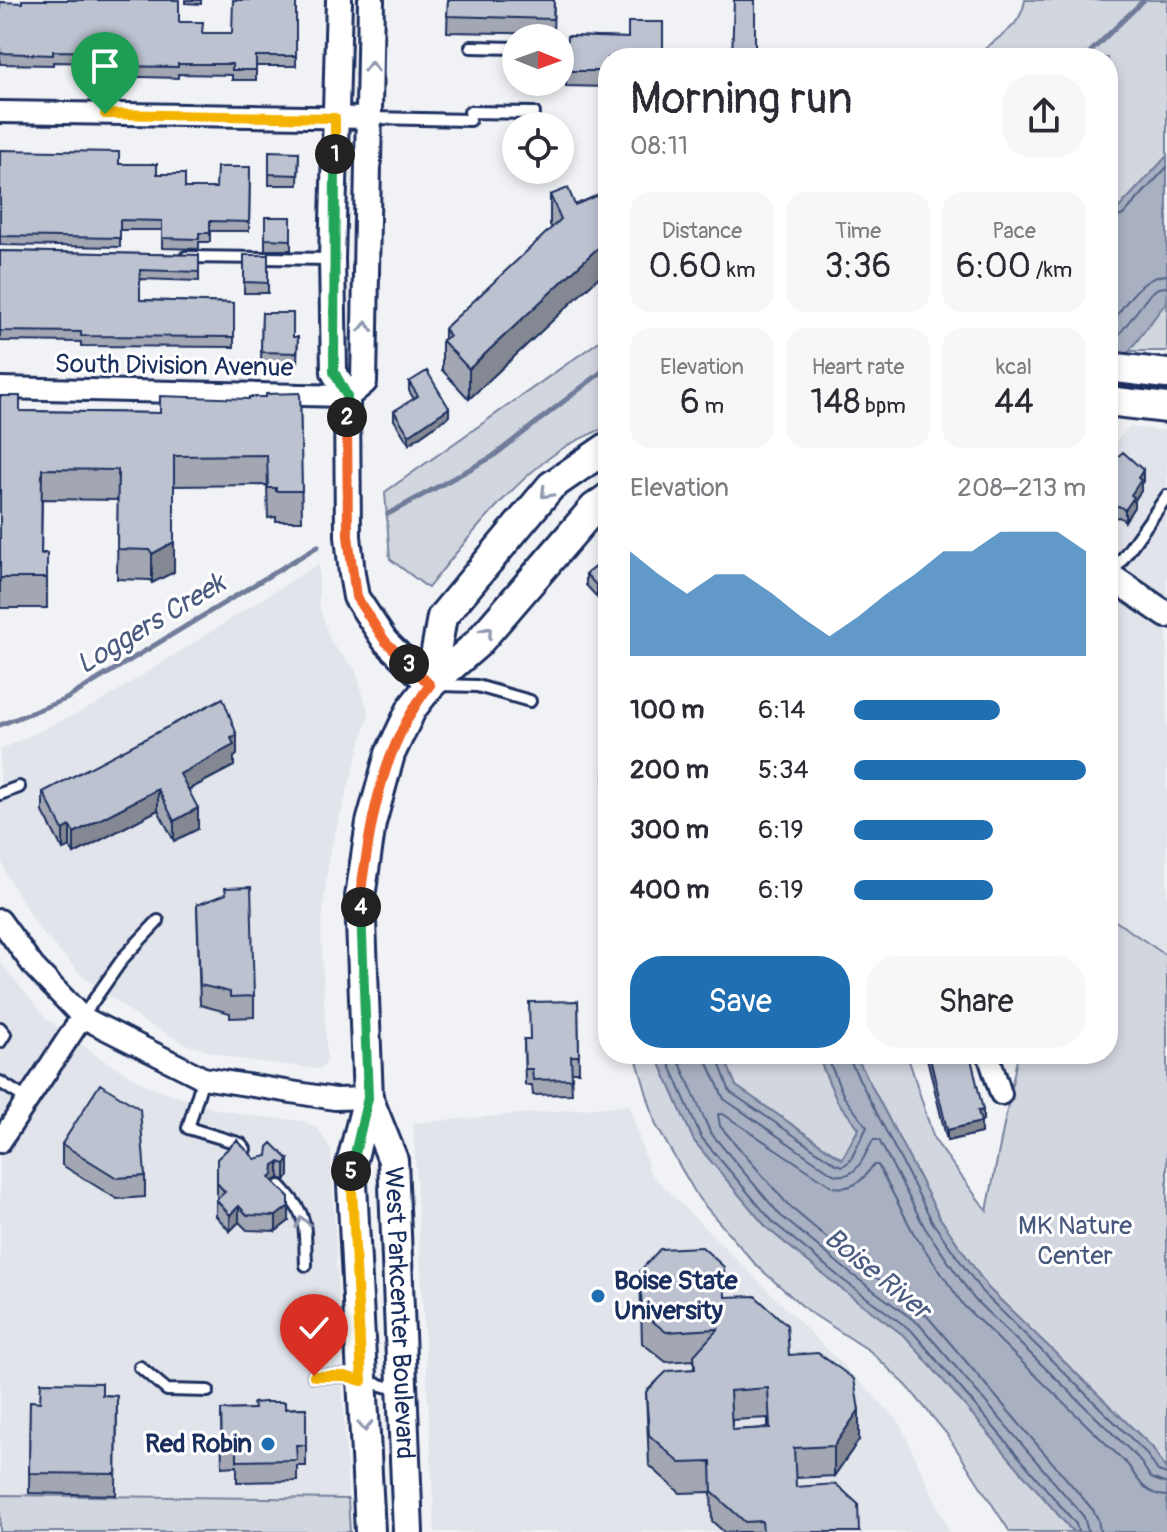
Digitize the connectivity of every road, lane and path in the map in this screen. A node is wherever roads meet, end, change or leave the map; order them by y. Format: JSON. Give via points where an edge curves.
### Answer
{"nodes":[{"id":1,"x":339,"y":0,"type":"edge"},
{"id":2,"x":371,"y":0,"type":"edge"},
{"id":3,"x":471,"y":47,"type":"dead end"},
{"id":4,"x":502,"y":48,"type":"edge"},
{"id":5,"x":0,"y":112,"type":"edge"},
{"id":6,"x":502,"y":114,"type":"edge"},
{"id":7,"x":335,"y":118,"type":"junction"},
{"id":8,"x":371,"y":118,"type":"junction"},
{"id":9,"x":171,"y":256,"type":"edge"},
{"id":10,"x":332,"y":259,"type":"junction"},
{"id":11,"x":1118,"y":368,"type":"edge"},
{"id":12,"x":1167,"y":374,"type":"edge"},
{"id":13,"x":0,"y":388,"type":"edge"},
{"id":14,"x":347,"y":396,"type":"junction"},
{"id":15,"x":1118,"y":402,"type":"edge"},
{"id":16,"x":1167,"y":408,"type":"edge"},
{"id":17,"x":598,"y":454,"type":"edge"},
{"id":18,"x":1167,"y":496,"type":"edge"},
{"id":19,"x":598,"y":505,"type":"edge"},
{"id":20,"x":1118,"y":566,"type":"edge"},
{"id":21,"x":1118,"y":585,"type":"edge"},
{"id":22,"x":1167,"y":615,"type":"edge"},
{"id":23,"x":430,"y":685,"type":"junction"},
{"id":24,"x":530,"y":701,"type":"dead end"},
{"id":25,"x":19,"y":787,"type":"dead end"},
{"id":26,"x":0,"y":794,"type":"edge"},
{"id":27,"x":0,"y":920,"type":"edge"},
{"id":28,"x":158,"y":921,"type":"dead end"},
{"id":29,"x":82,"y":1017,"type":"junction"},
{"id":30,"x":0,"y":1028,"type":"edge"},
{"id":31,"x":0,"y":1042,"type":"edge"},
{"id":32,"x":991,"y":1064,"type":"edge"},
{"id":33,"x":203,"y":1078,"type":"junction"},
{"id":34,"x":0,"y":1082,"type":"edge"},
{"id":35,"x":1001,"y":1094,"type":"dead end"},
{"id":36,"x":368,"y":1098,"type":"junction"},
{"id":37,"x":28,"y":1100,"type":"junction"},
{"id":38,"x":0,"y":1142,"type":"edge"},
{"id":39,"x":251,"y":1155,"type":"edge"},
{"id":40,"x":280,"y":1186,"type":"edge"},
{"id":41,"x":306,"y":1265,"type":"dead end"},
{"id":42,"x":140,"y":1367,"type":"dead end"},
{"id":43,"x":314,"y":1376,"type":"dead end"},
{"id":44,"x":362,"y":1381,"type":"junction"},
{"id":45,"x":208,"y":1391,"type":"dead end"},
{"id":46,"x":402,"y":1391,"type":"junction"},
{"id":47,"x":370,"y":1532,"type":"edge"},
{"id":48,"x":408,"y":1532,"type":"edge"}],
"edges":[{"from":1,"to":7,"type":"street"},
{"from":8,"to":2,"type":"street","one_way":true},
{"from":3,"to":4,"type":"lane"},
{"from":5,"to":7,"type":"street"},
{"from":6,"to":8,"type":"lane"},
{"from":7,"to":8,"type":"street"},
{"from":7,"to":10,"type":"street"},
{"from":14,"to":8,"type":"street","one_way":true,"via":[[364,382]]},
{"from":9,"to":10,"type":"lane"},
{"from":10,"to":14,"type":"street","via":[[334,372]]},
{"from":11,"to":12,"type":"main road"},
{"from":13,"to":14,"type":"street","name":"South Division Avenue"},
{"from":14,"to":23,"type":"street","via":[[348,536],[356,597],[385,641]]},
{"from":15,"to":16,"type":"main road"},
{"from":17,"to":23,"type":"main road","name":"West Parkcenter Boulevard","one_way":true,"via":[[551,486],[442,617]]},
{"from":18,"to":20,"type":"lane"},
{"from":23,"to":19,"type":"main road","name":"West Parkcenter Boulevard","one_way":true,"via":[[477,644]]},
{"from":21,"to":22,"type":"street"},
{"from":23,"to":24,"type":"lane","via":[[477,686]]},
{"from":23,"to":36,"type":"main road","name":"West Parkcenter Boulevard","via":[[412,708],[390,754],[371,823],[360,897]]},
{"from":25,"to":26,"type":"lane"},
{"from":27,"to":29,"type":"street","via":[[34,967]]},
{"from":28,"to":29,"type":"lane","via":[[124,957]]},
{"from":29,"to":33,"type":"street"},
{"from":29,"to":37,"type":"street"},
{"from":30,"to":31,"type":"lane","via":[[5,1034]]},
{"from":32,"to":35,"type":"street"},
{"from":33,"to":36,"type":"street","via":[[335,1099]]},
{"from":33,"to":39,"type":"lane","via":[[188,1128],[241,1144]]},
{"from":34,"to":37,"type":"lane"},
{"from":36,"to":44,"type":"main road","name":"West Parkcenter Boulevard","via":[[351,1165]]},
{"from":36,"to":46,"type":"main road","name":"West Parkcenter Boulevard","via":[[393,1160]]},
{"from":37,"to":38,"type":"street"},
{"from":41,"to":40,"type":"lane","one_way":true,"via":[[304,1220]]},
{"from":42,"to":45,"type":"lane","via":[[167,1390]]},
{"from":43,"to":44,"type":"lane"},
{"from":44,"to":46,"type":"lane"},
{"from":44,"to":47,"type":"main road","name":"West Parkcenter Boulevard","one_way":true},
{"from":46,"to":48,"type":"main road","name":"West Parkcenter Boulevard"}]}
